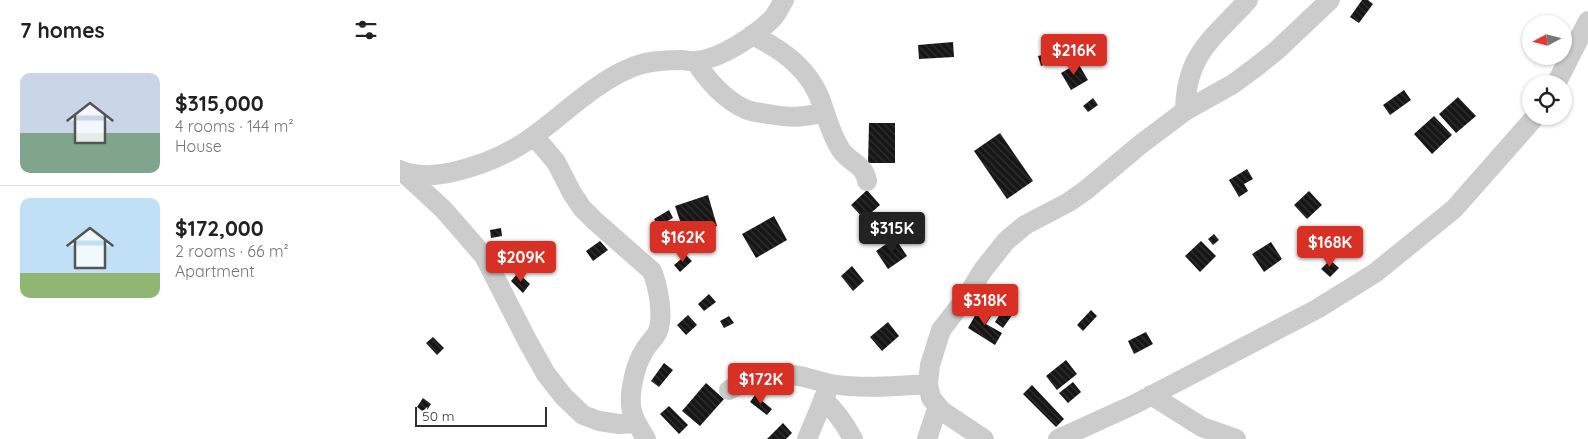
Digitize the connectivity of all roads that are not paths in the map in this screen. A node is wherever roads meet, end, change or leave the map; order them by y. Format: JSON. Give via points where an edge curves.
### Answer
{"nodes":[{"id":1,"x":784,"y":0,"type":"edge"},
{"id":2,"x":1248,"y":0,"type":"edge"},
{"id":3,"x":1322,"y":3,"type":"edge"},
{"id":4,"x":1588,"y":20,"type":"edge"},
{"id":5,"x":752,"y":35,"type":"junction"},
{"id":6,"x":695,"y":61,"type":"junction"},
{"id":7,"x":1560,"y":75,"type":"edge"},
{"id":8,"x":1186,"y":111,"type":"junction"},
{"id":9,"x":825,"y":112,"type":"junction"},
{"id":10,"x":1528,"y":125,"type":"edge"},
{"id":11,"x":534,"y":136,"type":"junction"},
{"id":12,"x":401,"y":171,"type":"edge"},
{"id":13,"x":867,"y":181,"type":"dead end"},
{"id":14,"x":928,"y":384,"type":"junction"},
{"id":15,"x":729,"y":390,"type":"dead end"},
{"id":16,"x":827,"y":392,"type":"junction"},
{"id":17,"x":1151,"y":395,"type":"junction"},
{"id":18,"x":938,"y":406,"type":"junction"},
{"id":19,"x":641,"y":431,"type":"edge"},
{"id":20,"x":807,"y":439,"type":"edge"},
{"id":21,"x":853,"y":439,"type":"edge"},
{"id":22,"x":927,"y":439,"type":"edge"},
{"id":23,"x":984,"y":439,"type":"edge"},
{"id":24,"x":1058,"y":439,"type":"edge"},
{"id":25,"x":1236,"y":439,"type":"edge"}],
"edges":[{"from":1,"to":5,"type":"street","via":[[773,18]]},
{"from":2,"to":8,"type":"street","via":[[1197,58],[1187,87]]},
{"from":3,"to":8,"type":"street","via":[[1256,68]]},
{"from":4,"to":7,"type":"street"},
{"from":5,"to":6,"type":"street","via":[[724,52]]},
{"from":5,"to":9,"type":"street","via":[[795,61],[812,83]]},
{"from":6,"to":9,"type":"street","via":[[716,86],[746,110],[791,118]]},
{"from":6,"to":11,"type":"street","via":[[667,60],[629,68]]},
{"from":8,"to":14,"type":"street","via":[[1086,190],[1025,225],[1006,241],[941,330],[930,365]]},
{"from":9,"to":13,"type":"street","via":[[834,139],[842,152],[866,172]]},
{"from":10,"to":17,"type":"street","via":[[1454,209],[1375,272],[1317,309]]},
{"from":11,"to":12,"type":"street","via":[[502,156],[473,167],[445,174]]},
{"from":11,"to":19,"type":"street","via":[[556,162],[582,208],[652,271],[656,282],[659,327],[642,353],[630,400]]},
{"from":12,"to":19,"type":"street","via":[[444,210],[484,256],[546,374],[564,397],[584,415]]},
{"from":14,"to":16,"type":"street","via":[[860,386]]},
{"from":14,"to":18,"type":"street","via":[[931,398]]},
{"from":15,"to":16,"type":"street","via":[[752,378],[780,372]]},
{"from":16,"to":20,"type":"street"},
{"from":16,"to":21,"type":"street"},
{"from":17,"to":24,"type":"street"},
{"from":17,"to":25,"type":"street","via":[[1202,427]]},
{"from":18,"to":22,"type":"street"},
{"from":18,"to":23,"type":"street"}]}
